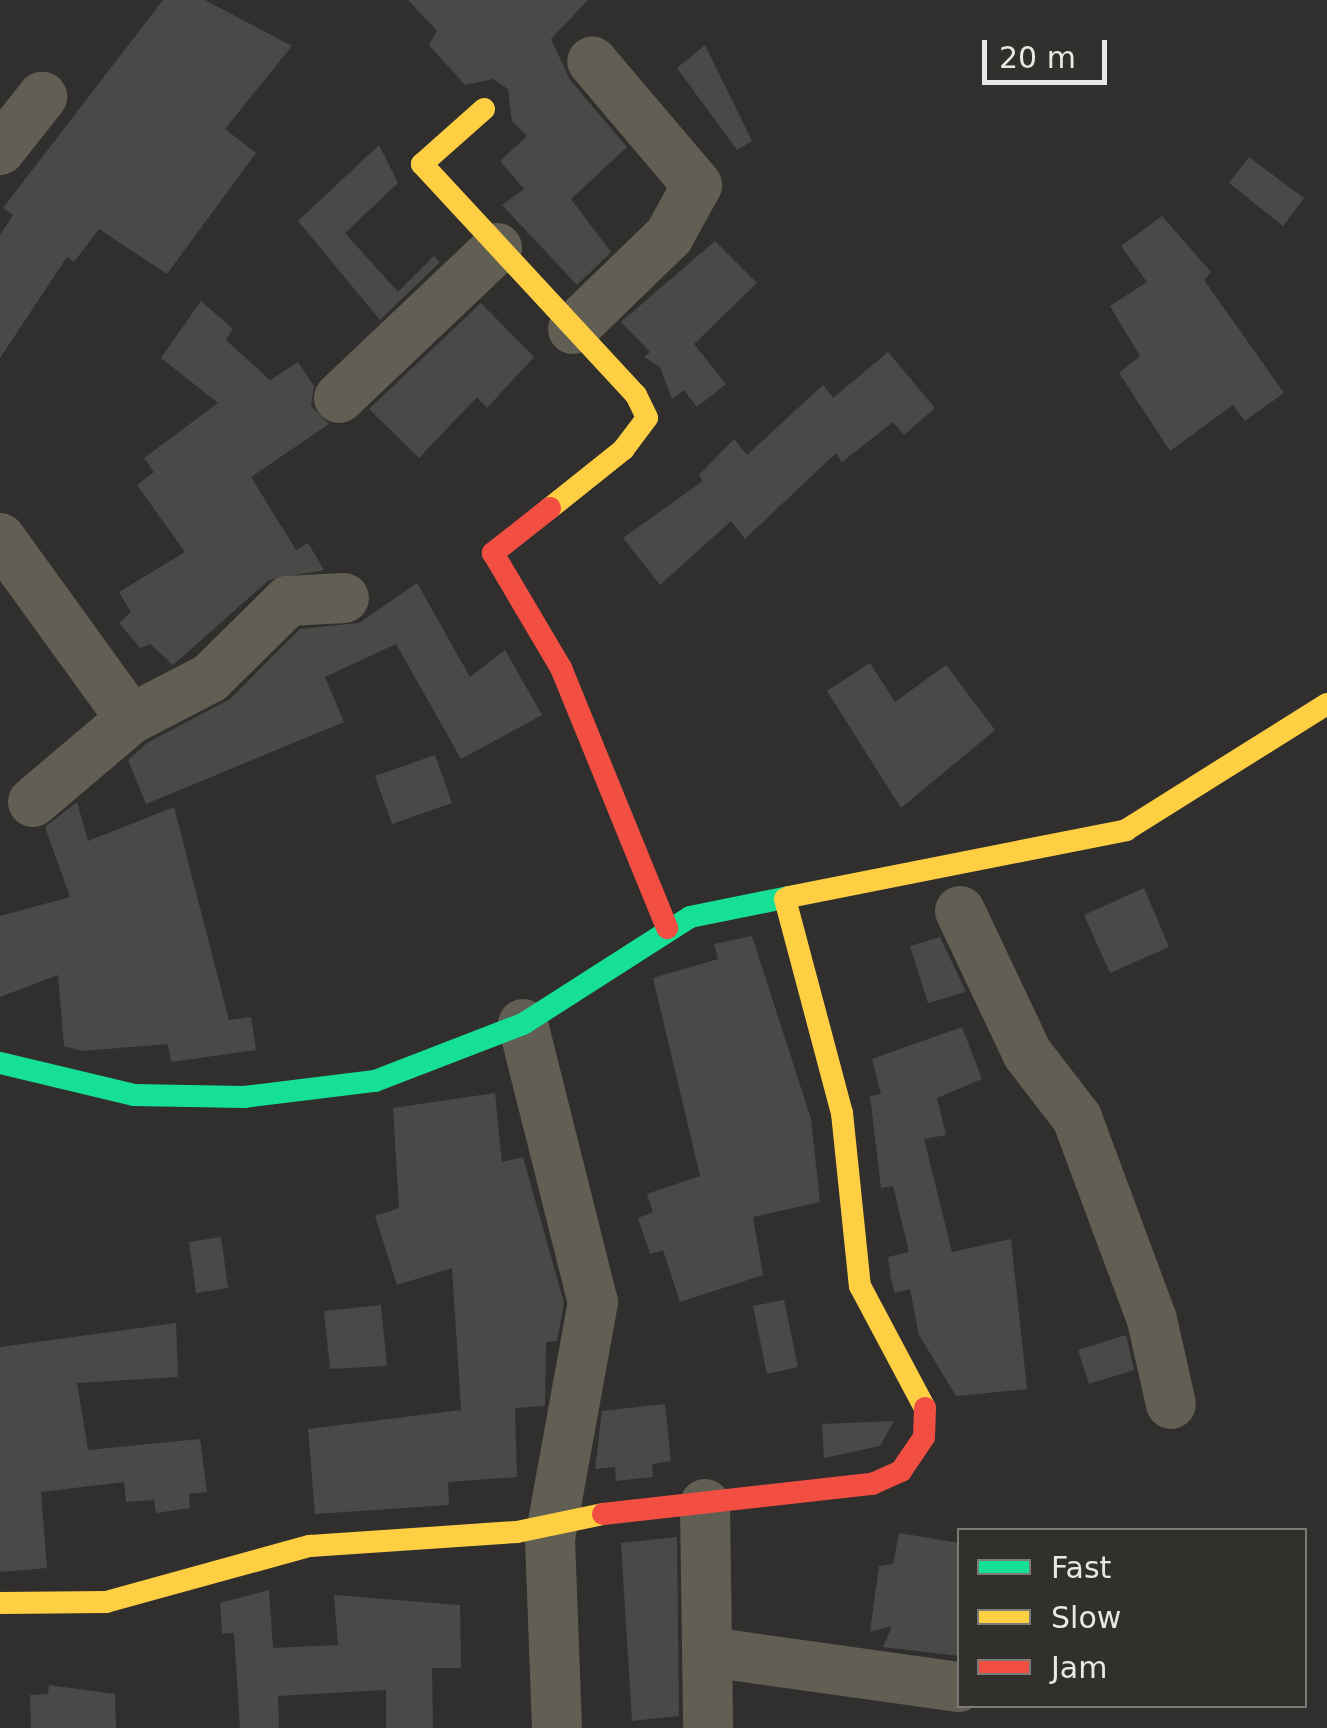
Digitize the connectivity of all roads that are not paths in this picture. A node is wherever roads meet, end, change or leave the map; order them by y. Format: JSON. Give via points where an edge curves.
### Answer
{"nodes":[{"id":1,"x":592,"y":60,"type":"dead end"},
{"id":2,"x":42,"y":97,"type":"dead end"},
{"id":3,"x":484,"y":109,"type":"dead end"},
{"id":4,"x":0,"y":150,"type":"edge"},
{"id":5,"x":496,"y":248,"type":"junction"},
{"id":6,"x":574,"y":329,"type":"junction"},
{"id":7,"x":339,"y":398,"type":"dead end"},
{"id":8,"x":0,"y":538,"type":"edge"},
{"id":9,"x":344,"y":598,"type":"dead end"},
{"id":10,"x":1327,"y":704,"type":"edge"},
{"id":11,"x":130,"y":718,"type":"junction"},
{"id":12,"x":33,"y":802,"type":"dead end"},
{"id":13,"x":785,"y":899,"type":"junction"},
{"id":14,"x":960,"y":912,"type":"dead end"},
{"id":15,"x":667,"y":928,"type":"junction"},
{"id":16,"x":522,"y":1024,"type":"junction"},
{"id":17,"x":0,"y":1063,"type":"edge"},
{"id":18,"x":1171,"y":1404,"type":"dead end"},
{"id":19,"x":705,"y":1504,"type":"junction"},
{"id":20,"x":554,"y":1519,"type":"junction"},
{"id":21,"x":0,"y":1603,"type":"edge"},
{"id":22,"x":709,"y":1652,"type":"junction"},
{"id":23,"x":957,"y":1687,"type":"edge"},
{"id":24,"x":558,"y":1728,"type":"edge"},
{"id":25,"x":708,"y":1728,"type":"edge"}],
"edges":[{"from":1,"to":6,"type":"street","via":[[696,185],[669,236]]},
{"from":2,"to":4,"type":"street"},
{"from":3,"to":5,"type":"street","via":[[422,164]]},
{"from":5,"to":6,"type":"street"},
{"from":5,"to":7,"type":"street"},
{"from":6,"to":15,"type":"street","via":[[636,395],[642,433],[522,523],[494,561],[561,668]]},
{"from":8,"to":11,"type":"street"},
{"from":9,"to":11,"type":"street","via":[[288,601],[210,678]]},
{"from":10,"to":13,"type":"street","via":[[1126,830]]},
{"from":11,"to":12,"type":"street"},
{"from":13,"to":15,"type":"street","via":[[727,905]]},
{"from":13,"to":19,"type":"street","via":[[842,1112],[860,1286],[872,1323],[926,1398],[924,1437],[901,1471],[872,1484]]},
{"from":14,"to":18,"type":"street","via":[[1027,1053],[1078,1118],[1152,1320]]},
{"from":15,"to":16,"type":"street"},
{"from":16,"to":17,"type":"street","via":[[375,1082],[244,1097],[134,1096]]},
{"from":16,"to":20,"type":"street","via":[[593,1302]]},
{"from":19,"to":20,"type":"street"},
{"from":19,"to":22,"type":"street"},
{"from":20,"to":21,"type":"street","via":[[517,1532],[310,1546],[106,1602]]},
{"from":20,"to":24,"type":"street"},
{"from":22,"to":23,"type":"street"},
{"from":22,"to":25,"type":"street"}]}
